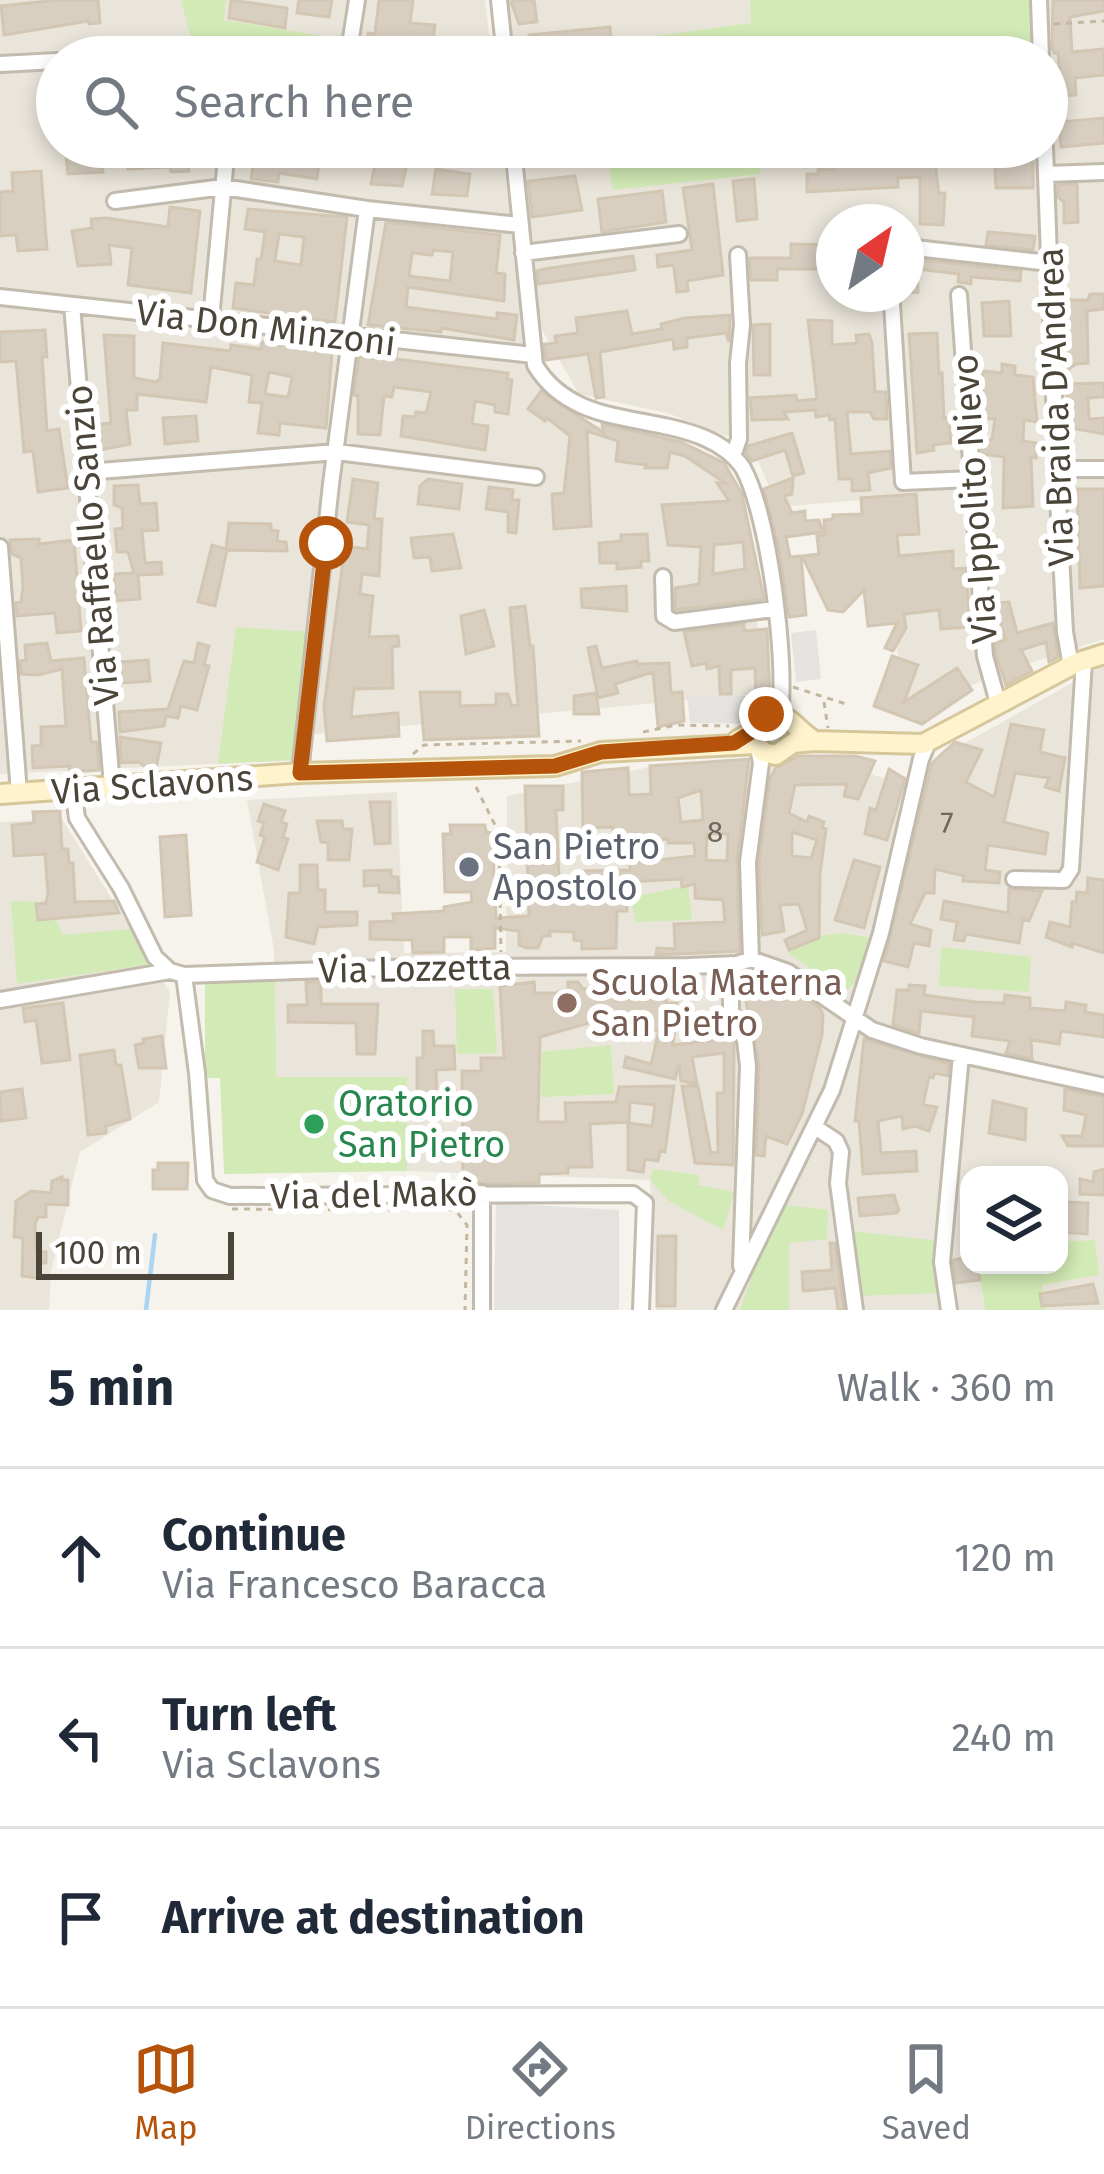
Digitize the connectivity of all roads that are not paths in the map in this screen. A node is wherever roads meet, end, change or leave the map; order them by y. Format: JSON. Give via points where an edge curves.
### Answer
{"nodes":[{"id":1,"x":357,"y":0,"type":"edge"},
{"id":2,"x":499,"y":0,"type":"edge"},
{"id":3,"x":1039,"y":0,"type":"edge"},
{"id":4,"x":351,"y":36,"type":"edge"},
{"id":5,"x":503,"y":36,"type":"edge"},
{"id":6,"x":1040,"y":36,"type":"edge"},
{"id":7,"x":36,"y":62,"type":"edge"},
{"id":8,"x":0,"y":64,"type":"edge"},
{"id":9,"x":225,"y":168,"type":"edge"},
{"id":10,"x":515,"y":168,"type":"edge"},
{"id":11,"x":1046,"y":168,"type":"edge"},
{"id":12,"x":1104,"y":172,"type":"edge"},
{"id":13,"x":1046,"y":174,"type":"junction"},
{"id":14,"x":223,"y":187,"type":"junction"},
{"id":15,"x":115,"y":201,"type":"dead end"},
{"id":16,"x":367,"y":208,"type":"junction"},
{"id":17,"x":520,"y":225,"type":"junction"},
{"id":18,"x":679,"y":234,"type":"dead end"},
{"id":19,"x":924,"y":249,"type":"edge"},
{"id":20,"x":523,"y":253,"type":"junction"},
{"id":21,"x":738,"y":256,"type":"dead end"},
{"id":22,"x":1049,"y":263,"type":"junction"},
{"id":23,"x":959,"y":295,"type":"dead end"},
{"id":24,"x":0,"y":297,"type":"edge"},
{"id":25,"x":72,"y":305,"type":"junction"},
{"id":26,"x":892,"y":312,"type":"edge"},
{"id":27,"x":211,"y":319,"type":"junction"},
{"id":28,"x":352,"y":338,"type":"junction"},
{"id":29,"x":533,"y":355,"type":"junction"},
{"id":30,"x":337,"y":452,"type":"junction"},
{"id":31,"x":733,"y":456,"type":"junction"},
{"id":32,"x":1057,"y":469,"type":"junction"},
{"id":33,"x":1104,"y":469,"type":"edge"},
{"id":34,"x":86,"y":472,"type":"junction"},
{"id":35,"x":536,"y":477,"type":"dead end"},
{"id":36,"x":973,"y":479,"type":"junction"},
{"id":37,"x":0,"y":548,"type":"edge"},
{"id":38,"x":663,"y":578,"type":"dead end"},
{"id":39,"x":774,"y":609,"type":"junction"},
{"id":40,"x":1104,"y":654,"type":"edge"},
{"id":41,"x":1078,"y":663,"type":"junction"},
{"id":42,"x":998,"y":703,"type":"junction"},
{"id":43,"x":787,"y":706,"type":"junction"},
{"id":44,"x":817,"y":735,"type":"junction"},
{"id":45,"x":748,"y":738,"type":"junction"},
{"id":46,"x":929,"y":740,"type":"junction"},
{"id":47,"x":898,"y":746,"type":"junction"},
{"id":48,"x":300,"y":773,"type":"junction"},
{"id":49,"x":919,"y":773,"type":"junction"},
{"id":50,"x":112,"y":786,"type":"junction"},
{"id":51,"x":73,"y":790,"type":"junction"},
{"id":52,"x":9,"y":793,"type":"edge"},
{"id":53,"x":1014,"y":879,"type":"dead end"},
{"id":54,"x":751,"y":959,"type":"junction"},
{"id":55,"x":731,"y":964,"type":"junction"},
{"id":56,"x":177,"y":973,"type":"junction"},
{"id":57,"x":0,"y":1000,"type":"edge"},
{"id":58,"x":853,"y":1017,"type":"junction"},
{"id":59,"x":961,"y":1055,"type":"junction"},
{"id":60,"x":1104,"y":1086,"type":"edge"},
{"id":61,"x":814,"y":1127,"type":"junction"},
{"id":62,"x":482,"y":1193,"type":"junction"},
{"id":63,"x":741,"y":1271,"type":"junction"},
{"id":64,"x":482,"y":1310,"type":"edge"},
{"id":65,"x":641,"y":1310,"type":"edge"},
{"id":66,"x":724,"y":1310,"type":"edge"},
{"id":67,"x":855,"y":1310,"type":"edge"},
{"id":68,"x":949,"y":1310,"type":"edge"}],
"edges":[{"from":1,"to":4,"type":"street"},
{"from":2,"to":5,"type":"street"},
{"from":3,"to":6,"type":"street"},
{"from":7,"to":8,"type":"street"},
{"from":9,"to":14,"type":"street"},
{"from":10,"to":17,"type":"street"},
{"from":11,"to":13,"type":"street","name":"Via Braida D'Andrea"},
{"from":12,"to":13,"type":"street"},
{"from":13,"to":22,"type":"street","name":"Via Braida D'Andrea"},
{"from":14,"to":15,"type":"street"},
{"from":14,"to":16,"type":"street"},
{"from":14,"to":27,"type":"street"},
{"from":16,"to":17,"type":"street"},
{"from":16,"to":28,"type":"street"},
{"from":17,"to":20,"type":"street"},
{"from":18,"to":20,"type":"street"},
{"from":19,"to":22,"type":"street"},
{"from":20,"to":29,"type":"street"},
{"from":21,"to":31,"type":"street"},
{"from":22,"to":32,"type":"street","name":"Via Braida D'Andrea"},
{"from":23,"to":36,"type":"street","name":"Via Ippolito Nievo"},
{"from":24,"to":25,"type":"street","name":"Via Don Minzoni"},
{"from":25,"to":27,"type":"street","name":"Via Don Minzoni"},
{"from":25,"to":34,"type":"street","name":"Via Raffaello Sanzio"},
{"from":26,"to":36,"type":"street","via":[[903,482]]},
{"from":27,"to":28,"type":"street","name":"Via Don Minzoni"},
{"from":28,"to":29,"type":"street","name":"Via Don Minzoni"},
{"from":28,"to":30,"type":"street"},
{"from":29,"to":31,"type":"street","via":[[544,380],[572,402],[705,438]]},
{"from":30,"to":34,"type":"street"},
{"from":30,"to":35,"type":"street"},
{"from":30,"to":48,"type":"street"},
{"from":31,"to":39,"type":"street","via":[[759,513]]},
{"from":32,"to":33,"type":"street"},
{"from":32,"to":41,"type":"street","name":"Via Braida D'Andrea","via":[[1065,632]]},
{"from":34,"to":50,"type":"street","name":"Via Raffaello Sanzio"},
{"from":36,"to":42,"type":"street","name":"Via Ippolito Nievo","via":[[985,656]]},
{"from":37,"to":52,"type":"street"},
{"from":38,"to":39,"type":"street","via":[[664,616],[674,622]]},
{"from":39,"to":43,"type":"street"},
{"from":40,"to":41,"type":"street","name":"Via Sclavons"},
{"from":41,"to":42,"type":"street","name":"Via Sclavons"},
{"from":41,"to":53,"type":"street","name":"Via Braida D'Andrea","via":[[1071,869],[1064,880]]},
{"from":42,"to":46,"type":"street","name":"Via Sclavons"},
{"from":43,"to":44,"type":"street"},
{"from":43,"to":45,"type":"street","name":"Via Sclavons","via":[[761,717]]},
{"from":44,"to":45,"type":"street","name":"Via Sclavons","via":[[776,755]]},
{"from":44,"to":47,"type":"street","name":"Via Sclavons"},
{"from":45,"to":48,"type":"street","name":"Via Sclavons","via":[[601,752],[555,766]]},
{"from":45,"to":54,"type":"street","via":[[761,763],[748,862]]},
{"from":46,"to":47,"type":"street","name":"Via Sclavons"},
{"from":46,"to":49,"type":"street"},
{"from":47,"to":49,"type":"street"},
{"from":48,"to":50,"type":"street","name":"Via Sclavons"},
{"from":49,"to":58,"type":"street"},
{"from":50,"to":51,"type":"street","name":"Via Sclavons"},
{"from":51,"to":52,"type":"street","name":"Via Sclavons"},
{"from":51,"to":56,"type":"street","via":[[77,818],[155,957]]},
{"from":54,"to":55,"type":"street","name":"Via Lozzetta"},
{"from":54,"to":58,"type":"street","via":[[788,972]]},
{"from":55,"to":56,"type":"street","name":"Via Lozzetta"},
{"from":55,"to":63,"type":"street","via":[[731,1011],[748,1066]]},
{"from":56,"to":57,"type":"street","name":"Via Lozzetta"},
{"from":56,"to":62,"type":"street","name":"Via del Makò","via":[[212,1190]]},
{"from":58,"to":59,"type":"street"},
{"from":58,"to":61,"type":"street"},
{"from":59,"to":60,"type":"street"},
{"from":59,"to":68,"type":"street","via":[[942,1262]]},
{"from":61,"to":63,"type":"street"},
{"from":61,"to":67,"type":"street","via":[[841,1152]]},
{"from":62,"to":64,"type":"street"},
{"from":62,"to":65,"type":"street","name":"Via del Makò","via":[[640,1197]]},
{"from":63,"to":66,"type":"street"}]}
